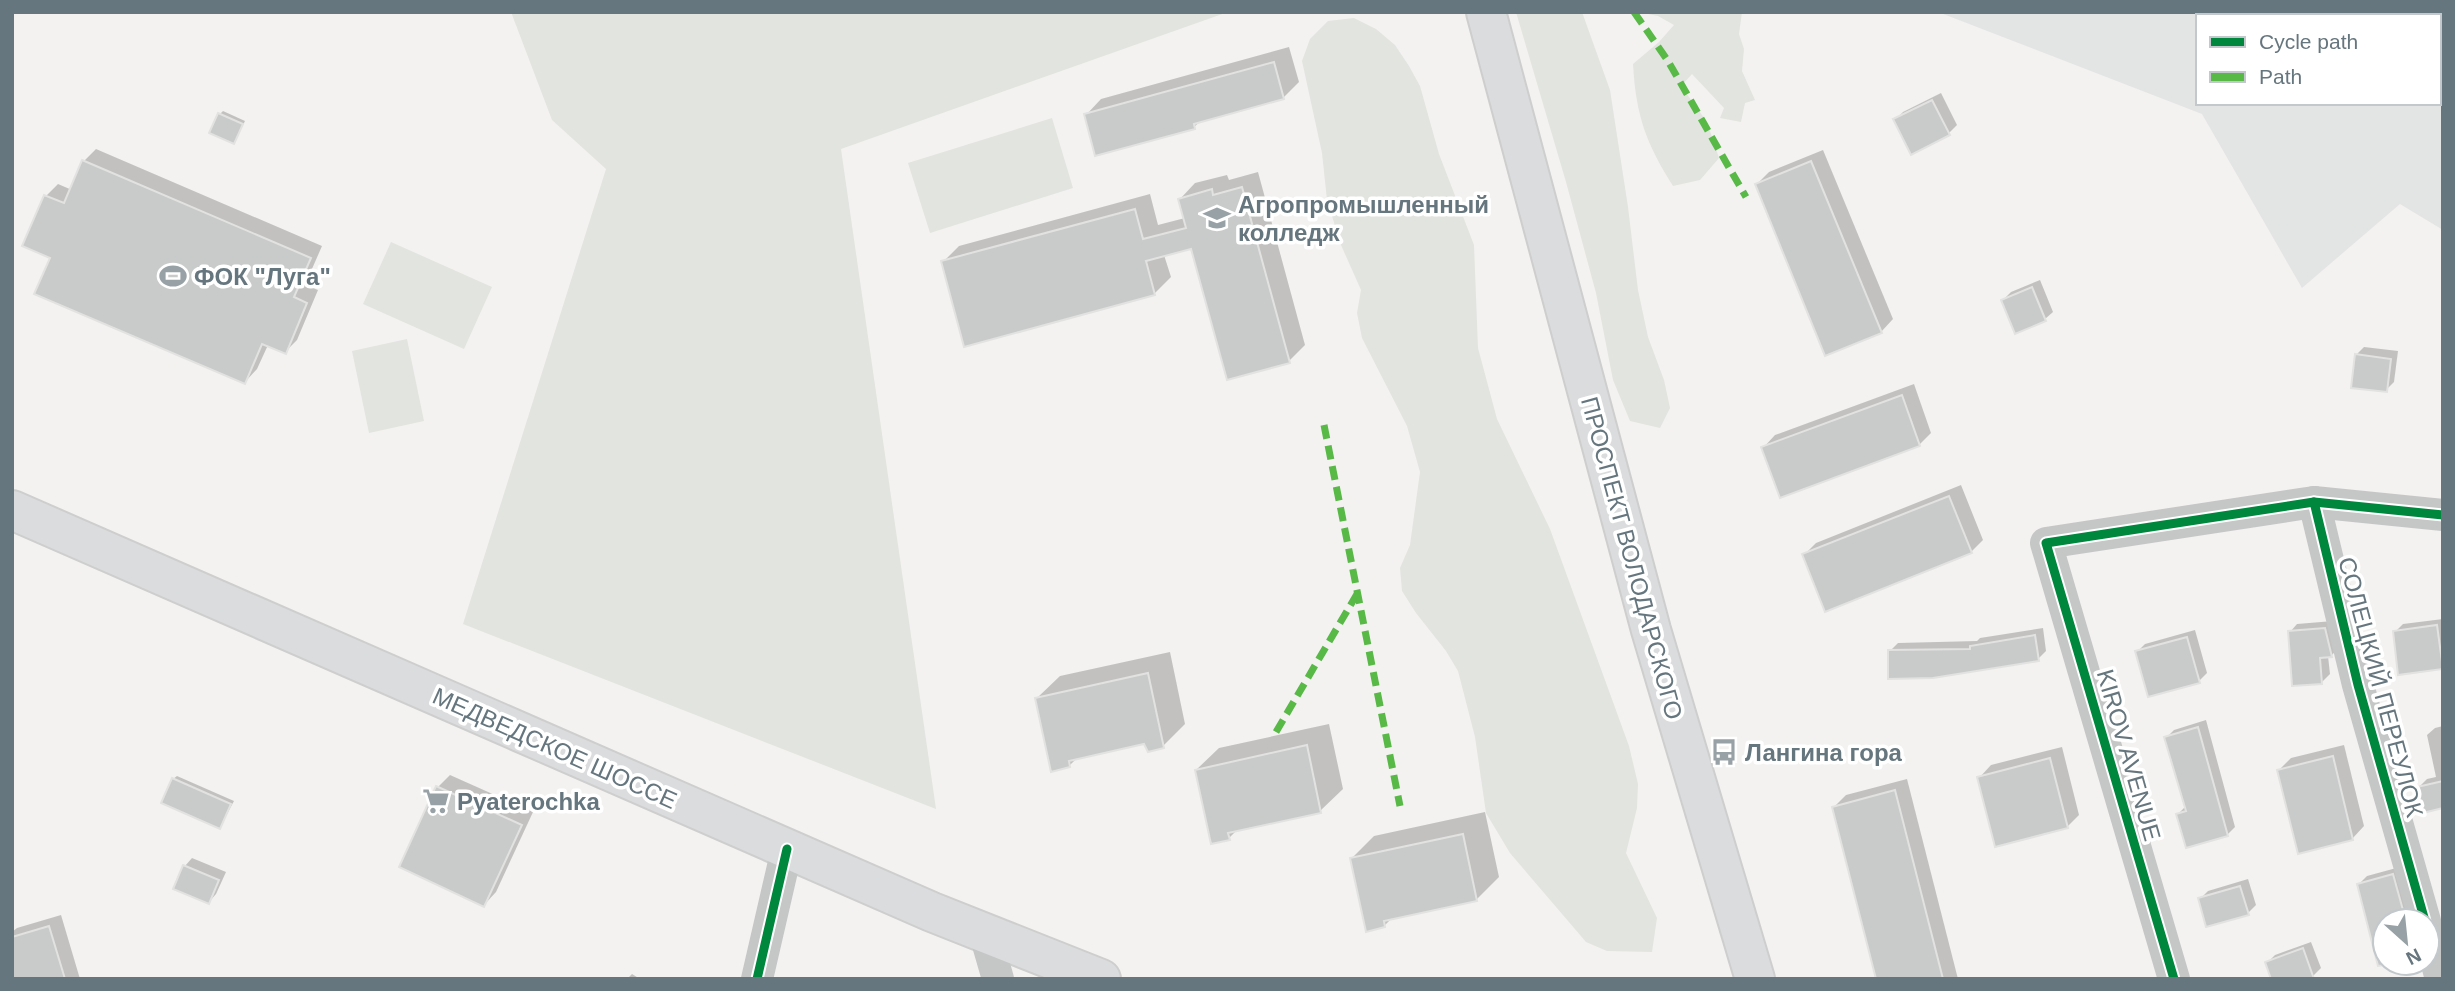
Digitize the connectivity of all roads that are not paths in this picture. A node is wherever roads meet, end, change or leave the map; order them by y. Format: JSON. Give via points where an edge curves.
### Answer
{"nodes":[{"id":1,"x":1486,"y":12,"type":"edge"},
{"id":2,"x":2314,"y":502,"type":"junction"},
{"id":3,"x":12,"y":510,"type":"edge"},
{"id":4,"x":2443,"y":515,"type":"edge"},
{"id":5,"x":787,"y":849,"type":"junction"},
{"id":6,"x":2421,"y":907,"type":"edge"},
{"id":7,"x":985,"y":934,"type":"junction"},
{"id":8,"x":757,"y":979,"type":"edge"},
{"id":9,"x":998,"y":979,"type":"edge"},
{"id":10,"x":1101,"y":979,"type":"edge"},
{"id":11,"x":1755,"y":979,"type":"edge"},
{"id":12,"x":2174,"y":979,"type":"edge"}],
"edges":[{"from":1,"to":11,"type":"main road","name":"ПРОСПЕКТ ВОЛОДАРСКОГО","via":[[1651,630]]},
{"from":2,"to":4,"type":"street"},
{"from":2,"to":6,"type":"street","name":"СОЛЕЦКИЙ ПЕРЕУЛОК","via":[[2358,685]]},
{"from":2,"to":12,"type":"street","name":"KIROV AVENUE","via":[[2046,543]]},
{"from":3,"to":5,"type":"main road","name":"МЕДВЕДСКОЕ ШОССЕ"},
{"from":5,"to":7,"type":"main road","name":"МЕДВЕДСКОЕ ШОССЕ"},
{"from":5,"to":8,"type":"street"},
{"from":7,"to":9,"type":"street"},
{"from":7,"to":10,"type":"main road","name":"МЕДВЕДСКОЕ ШОССЕ"}]}
